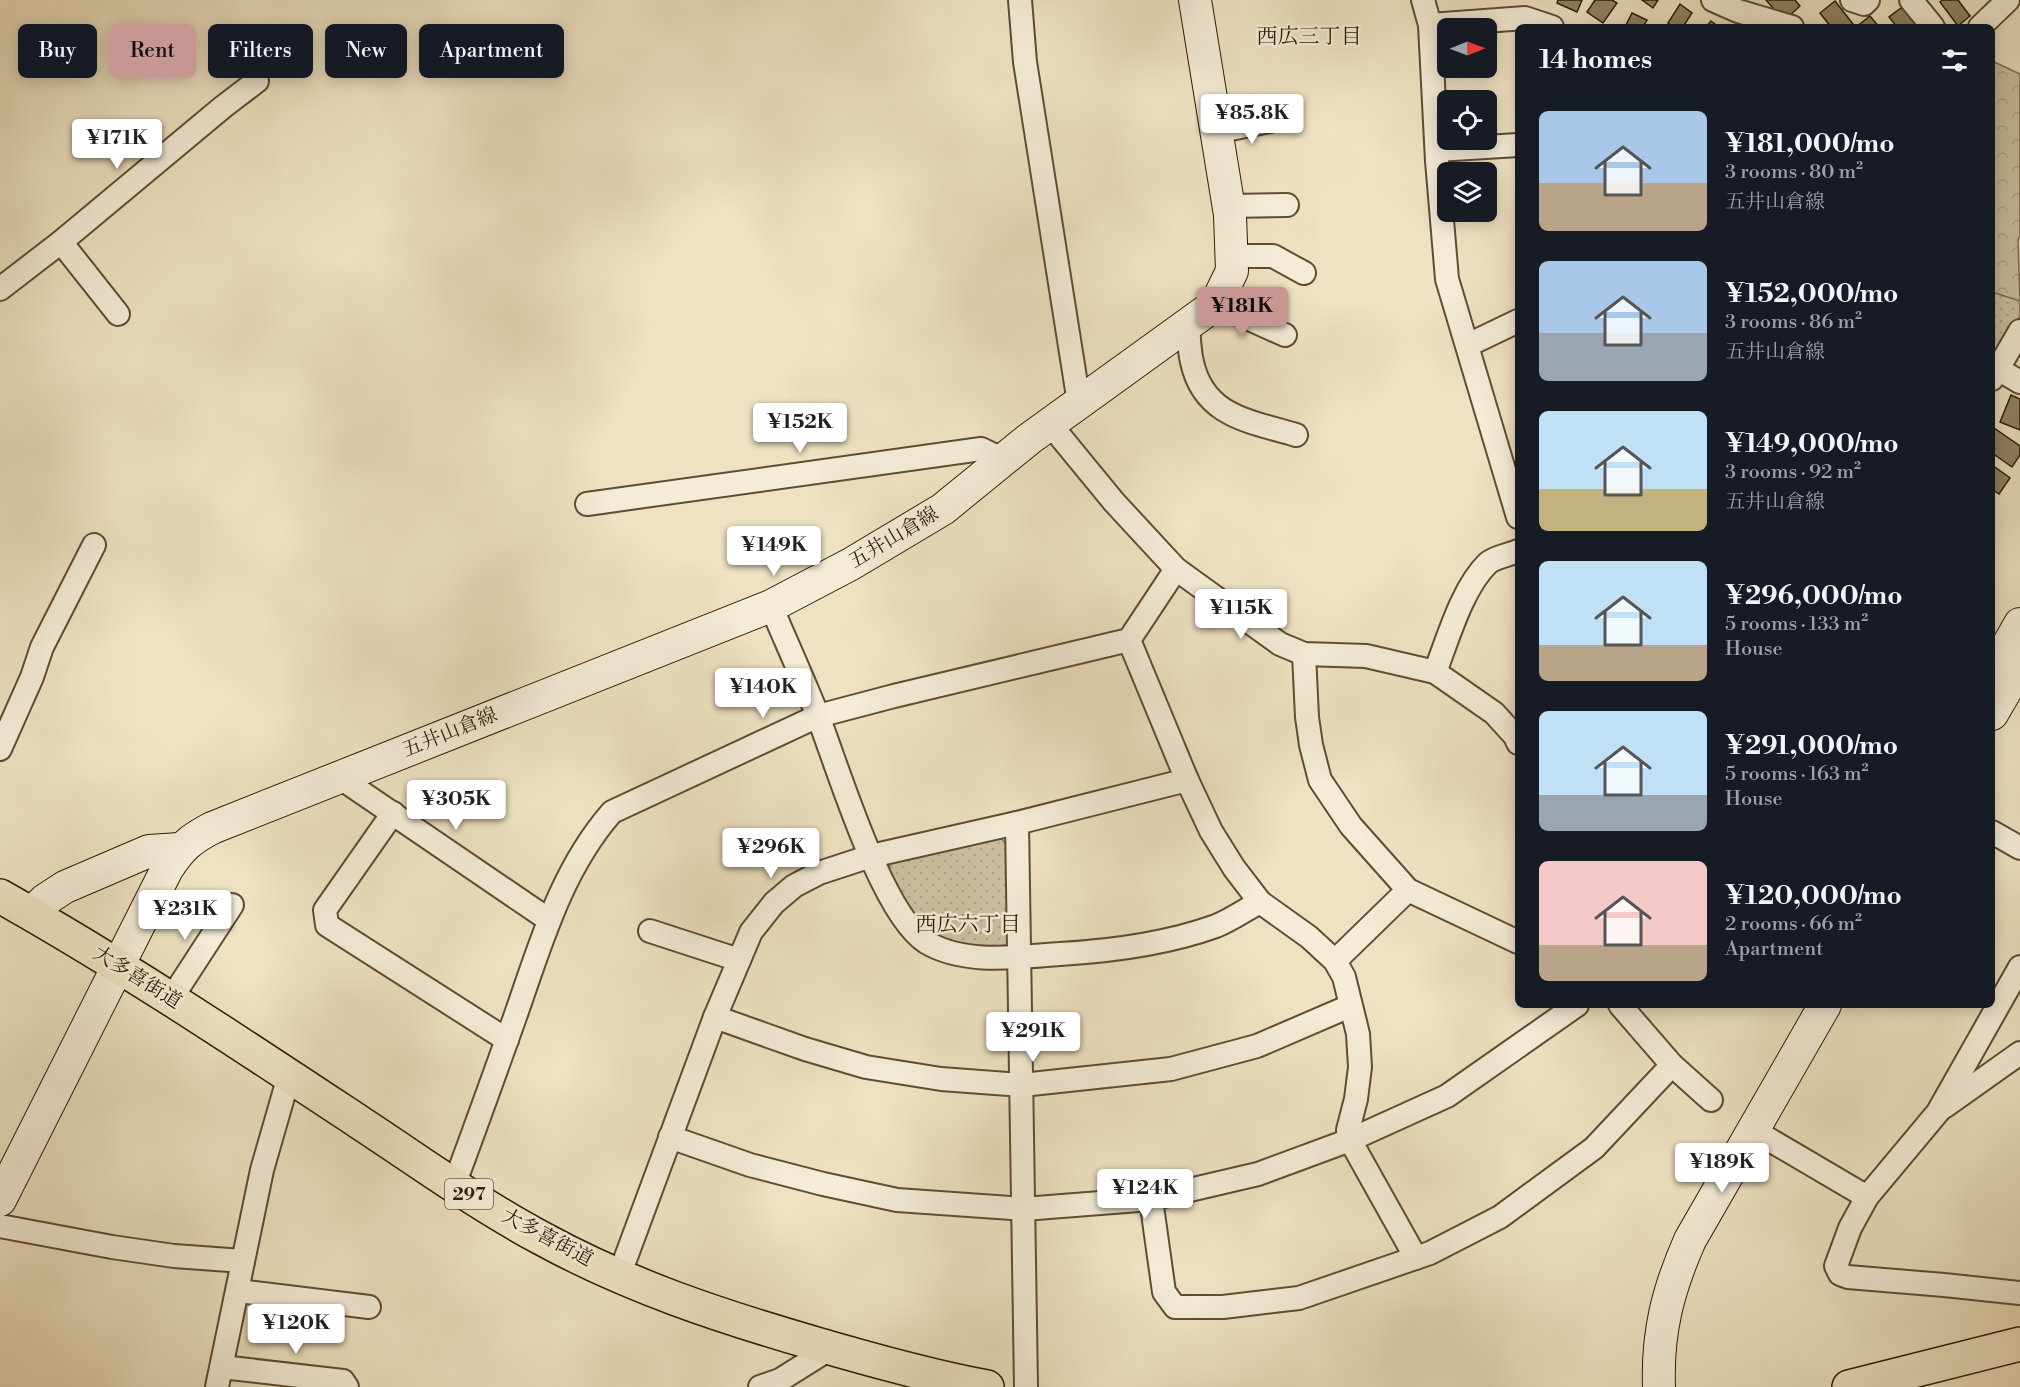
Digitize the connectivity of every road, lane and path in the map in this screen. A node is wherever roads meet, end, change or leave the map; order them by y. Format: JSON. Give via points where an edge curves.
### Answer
{"nodes":[{"id":1,"x":1020,"y":0,"type":"edge"},
{"id":2,"x":1195,"y":0,"type":"edge"},
{"id":3,"x":1423,"y":0,"type":"edge"},
{"id":4,"x":1713,"y":0,"type":"edge"},
{"id":5,"x":1852,"y":0,"type":"edge"},
{"id":6,"x":1868,"y":0,"type":"edge"},
{"id":7,"x":1911,"y":0,"type":"edge"},
{"id":8,"x":2008,"y":0,"type":"edge"},
{"id":9,"x":1543,"y":24,"type":"edge"},
{"id":10,"x":1780,"y":24,"type":"edge"},
{"id":11,"x":1931,"y":24,"type":"edge"},
{"id":12,"x":1983,"y":24,"type":"edge"},
{"id":13,"x":1430,"y":25,"type":"junction"},
{"id":14,"x":257,"y":81,"type":"dead end"},
{"id":15,"x":1279,"y":119,"type":"dead end"},
{"id":16,"x":1216,"y":132,"type":"junction"},
{"id":17,"x":1515,"y":145,"type":"edge"},
{"id":18,"x":1497,"y":146,"type":"edge"},
{"id":19,"x":1437,"y":150,"type":"joint"},
{"id":20,"x":1287,"y":205,"type":"dead end"},
{"id":21,"x":1228,"y":206,"type":"junction"},
{"id":22,"x":62,"y":242,"type":"junction"},
{"id":23,"x":1232,"y":256,"type":"junction"},
{"id":24,"x":1304,"y":273,"type":"dead end"},
{"id":25,"x":0,"y":290,"type":"edge"},
{"id":26,"x":1216,"y":304,"type":"junction"},
{"id":27,"x":118,"y":314,"type":"dead end"},
{"id":28,"x":1515,"y":322,"type":"edge"},
{"id":29,"x":1188,"y":324,"type":"junction"},
{"id":30,"x":2020,"y":331,"type":"edge"},
{"id":31,"x":1285,"y":334,"type":"dead end"},
{"id":32,"x":1468,"y":345,"type":"junction"},
{"id":33,"x":1995,"y":374,"type":"edge"},
{"id":34,"x":2020,"y":382,"type":"edge"},
{"id":35,"x":1079,"y":403,"type":"junction"},
{"id":36,"x":1050,"y":424,"type":"junction"},
{"id":37,"x":1296,"y":435,"type":"dead end"},
{"id":38,"x":1004,"y":460,"type":"junction"},
{"id":39,"x":587,"y":504,"type":"dead end"},
{"id":40,"x":1515,"y":506,"type":"edge"},
{"id":41,"x":94,"y":545,"type":"dead end"},
{"id":42,"x":1515,"y":552,"type":"edge"},
{"id":43,"x":1176,"y":568,"type":"junction"},
{"id":44,"x":771,"y":606,"type":"junction"},
{"id":45,"x":2020,"y":624,"type":"edge"},
{"id":46,"x":1129,"y":640,"type":"junction"},
{"id":47,"x":1304,"y":654,"type":"junction"},
{"id":48,"x":2020,"y":666,"type":"edge"},
{"id":49,"x":1995,"y":668,"type":"edge"},
{"id":50,"x":1435,"y":672,"type":"junction"},
{"id":51,"x":1995,"y":709,"type":"edge"},
{"id":52,"x":818,"y":716,"type":"junction"},
{"id":53,"x":1515,"y":736,"type":"edge"},
{"id":54,"x":0,"y":749,"type":"edge"},
{"id":55,"x":339,"y":777,"type":"junction"},
{"id":56,"x":1187,"y":780,"type":"junction"},
{"id":57,"x":393,"y":813,"type":"junction"},
{"id":58,"x":1017,"y":823,"type":"junction"},
{"id":59,"x":1995,"y":834,"type":"edge"},
{"id":60,"x":2020,"y":848,"type":"edge"},
{"id":61,"x":180,"y":849,"type":"junction"},
{"id":62,"x":871,"y":856,"type":"junction"},
{"id":63,"x":1408,"y":890,"type":"junction"},
{"id":64,"x":0,"y":896,"type":"edge"},
{"id":65,"x":1260,"y":902,"type":"junction"},
{"id":66,"x":232,"y":905,"type":"dead end"},
{"id":67,"x":31,"y":914,"type":"junction"},
{"id":68,"x":549,"y":920,"type":"junction"},
{"id":69,"x":650,"y":932,"type":"dead end"},
{"id":70,"x":1515,"y":941,"type":"edge"},
{"id":71,"x":1019,"y":957,"type":"junction"},
{"id":72,"x":739,"y":960,"type":"junction"},
{"id":73,"x":1335,"y":961,"type":"junction"},
{"id":74,"x":118,"y":964,"type":"junction"},
{"id":75,"x":2020,"y":966,"type":"edge"},
{"id":76,"x":171,"y":999,"type":"junction"},
{"id":77,"x":1350,"y":1006,"type":"junction"},
{"id":78,"x":1573,"y":1008,"type":"edge"},
{"id":79,"x":1623,"y":1008,"type":"edge"},
{"id":80,"x":1801,"y":1008,"type":"edge"},
{"id":81,"x":1823,"y":1008,"type":"edge"},
{"id":82,"x":715,"y":1017,"type":"junction"},
{"id":83,"x":507,"y":1040,"type":"junction"},
{"id":84,"x":2020,"y":1053,"type":"edge"},
{"id":85,"x":1672,"y":1065,"type":"junction"},
{"id":86,"x":289,"y":1076,"type":"junction"},
{"id":87,"x":1022,"y":1085,"type":"junction"},
{"id":88,"x":1711,"y":1100,"type":"dead end"},
{"id":89,"x":1938,"y":1112,"type":"junction"},
{"id":90,"x":1753,"y":1130,"type":"junction"},
{"id":91,"x":670,"y":1137,"type":"junction"},
{"id":92,"x":1350,"y":1140,"type":"junction"},
{"id":93,"x":454,"y":1185,"type":"junction"},
{"id":94,"x":1867,"y":1197,"type":"junction"},
{"id":95,"x":1151,"y":1199,"type":"junction"},
{"id":96,"x":0,"y":1200,"type":"edge"},
{"id":97,"x":1024,"y":1209,"type":"junction"},
{"id":98,"x":0,"y":1226,"type":"edge"},
{"id":99,"x":1416,"y":1258,"type":"junction"},
{"id":100,"x":243,"y":1262,"type":"junction"},
{"id":101,"x":619,"y":1276,"type":"junction"},
{"id":102,"x":238,"y":1291,"type":"junction"},
{"id":103,"x":2020,"y":1293,"type":"edge"},
{"id":104,"x":369,"y":1307,"type":"dead end"},
{"id":105,"x":2020,"y":1344,"type":"edge"},
{"id":106,"x":831,"y":1348,"type":"junction"},
{"id":107,"x":219,"y":1377,"type":"edge"},
{"id":108,"x":347,"y":1387,"type":"edge"},
{"id":109,"x":760,"y":1387,"type":"edge"},
{"id":110,"x":987,"y":1387,"type":"edge"},
{"id":111,"x":1026,"y":1387,"type":"edge"},
{"id":112,"x":1638,"y":1387,"type":"edge"},
{"id":113,"x":1659,"y":1387,"type":"edge"},
{"id":114,"x":1849,"y":1387,"type":"edge"}],
"edges":[{"from":1,"to":35,"type":"street","via":[[1025,62]]},
{"from":2,"to":16,"type":"main road","name":"五井山倉線"},
{"from":3,"to":13,"type":"street"},
{"from":4,"to":10,"type":"street"},
{"from":5,"to":6,"type":"street","via":[[1864,4]]},
{"from":7,"to":11,"type":"street"},
{"from":8,"to":12,"type":"street"},
{"from":9,"to":13,"type":"street","via":[[1525,18]]},
{"from":13,"to":19,"type":"street"},
{"from":14,"to":22,"type":"street"},
{"from":15,"to":16,"type":"street"},
{"from":16,"to":21,"type":"main road","name":"五井山倉線"},
{"from":17,"to":18,"type":"street"},
{"from":19,"to":32,"type":"street","via":[[1447,279]]},
{"from":20,"to":21,"type":"street"},
{"from":21,"to":23,"type":"main road","name":"五井山倉線"},
{"from":22,"to":25,"type":"street"},
{"from":22,"to":27,"type":"street"},
{"from":23,"to":24,"type":"street","via":[[1273,256]]},
{"from":23,"to":26,"type":"main road","name":"五井山倉線","via":[[1232,271]]},
{"from":26,"to":29,"type":"main road","name":"五井山倉線"},
{"from":26,"to":31,"type":"street"},
{"from":28,"to":32,"type":"street"},
{"from":29,"to":35,"type":"main road","name":"五井山倉線"},
{"from":29,"to":37,"type":"street","via":[[1192,362],[1202,391],[1223,411]]},
{"from":30,"to":33,"type":"street"},
{"from":32,"to":40,"type":"street"},
{"from":33,"to":34,"type":"street"},
{"from":35,"to":36,"type":"main road","name":"五井山倉線"},
{"from":36,"to":38,"type":"main road","name":"五井山倉線"},
{"from":36,"to":43,"type":"street","via":[[1114,502]]},
{"from":38,"to":39,"type":"street","via":[[981,449]]},
{"from":38,"to":44,"type":"main road","name":"五井山倉線","via":[[943,509]]},
{"from":41,"to":54,"type":"street","via":[[42,647]]},
{"from":42,"to":50,"type":"street","via":[[1489,562],[1476,579]]},
{"from":43,"to":46,"type":"street"},
{"from":43,"to":47,"type":"street","via":[[1281,644]]},
{"from":44,"to":52,"type":"street"},
{"from":44,"to":55,"type":"main road","name":"五井山倉線"},
{"from":45,"to":49,"type":"main road"},
{"from":46,"to":52,"type":"street"},
{"from":46,"to":56,"type":"street"},
{"from":47,"to":50,"type":"street","via":[[1366,656]]},
{"from":47,"to":63,"type":"street","via":[[1307,717],[1320,780],[1351,826]]},
{"from":48,"to":51,"type":"main road"},
{"from":50,"to":53,"type":"street","via":[[1494,713]]},
{"from":52,"to":62,"type":"street"},
{"from":52,"to":68,"type":"street","via":[[612,812],[592,834]]},
{"from":55,"to":57,"type":"street"},
{"from":55,"to":61,"type":"main road","name":"五井山倉線","via":[[212,828]]},
{"from":56,"to":58,"type":"street"},
{"from":56,"to":65,"type":"street","via":[[1211,831]]},
{"from":57,"to":68,"type":"street"},
{"from":57,"to":83,"type":"street","via":[[325,910],[327,925]]},
{"from":58,"to":62,"type":"street"},
{"from":58,"to":71,"type":"street"},
{"from":59,"to":60,"type":"street"},
{"from":61,"to":67,"type":"main road","via":[[149,851],[64,887]]},
{"from":61,"to":74,"type":"main road","name":"五井山倉線"},
{"from":62,"to":71,"type":"street","via":[[897,910],[926,941],[949,952],[973,957]]},
{"from":62,"to":72,"type":"street","via":[[819,873],[794,886],[750,932]]},
{"from":63,"to":70,"type":"street"},
{"from":63,"to":73,"type":"street"},
{"from":64,"to":67,"type":"highway","name":"大多喜街道","number":"297"},
{"from":65,"to":71,"type":"street","via":[[1217,926],[1150,944]]},
{"from":65,"to":73,"type":"street"},
{"from":66,"to":76,"type":"street"},
{"from":67,"to":74,"type":"highway","name":"大多喜街道","number":"297"},
{"from":68,"to":83,"type":"street"},
{"from":69,"to":72,"type":"street"},
{"from":71,"to":87,"type":"street"},
{"from":72,"to":82,"type":"street"},
{"from":73,"to":77,"type":"street","via":[[1344,977]]},
{"from":74,"to":76,"type":"highway","name":"大多喜街道","number":"297"},
{"from":74,"to":96,"type":"main road","name":"五井山倉線"},
{"from":75,"to":89,"type":"street"},
{"from":76,"to":86,"type":"highway","name":"大多喜街道","number":"297"},
{"from":77,"to":87,"type":"street","via":[[1257,1046],[1171,1069]]},
{"from":77,"to":92,"type":"street","via":[[1358,1034],[1360,1066],[1348,1130]]},
{"from":78,"to":92,"type":"street","via":[[1447,1096]]},
{"from":79,"to":85,"type":"street"},
{"from":80,"to":112,"type":"main road","via":[[1660,1257],[1641,1329]]},
{"from":81,"to":90,"type":"main road"},
{"from":82,"to":87,"type":"street","via":[[866,1067],[941,1079]]},
{"from":82,"to":91,"type":"street"},
{"from":83,"to":93,"type":"street"},
{"from":84,"to":89,"type":"street"},
{"from":85,"to":88,"type":"street"},
{"from":85,"to":99,"type":"street","via":[[1594,1148],[1500,1217]]},
{"from":86,"to":93,"type":"highway","name":"大多喜街道","number":"297"},
{"from":86,"to":100,"type":"street","via":[[262,1170]]},
{"from":87,"to":97,"type":"street"},
{"from":89,"to":94,"type":"street"},
{"from":90,"to":94,"type":"street"},
{"from":90,"to":113,"type":"main road","via":[[1690,1240],[1676,1273],[1662,1325]]},
{"from":91,"to":97,"type":"street","via":[[750,1165],[886,1197]]},
{"from":91,"to":101,"type":"street"},
{"from":92,"to":95,"type":"street","via":[[1258,1174]]},
{"from":92,"to":99,"type":"street"},
{"from":93,"to":101,"type":"highway","name":"大多喜街道","number":"297","via":[[542,1239]]},
{"from":94,"to":103,"type":"street","via":[[1836,1266],[1840,1274]]},
{"from":95,"to":97,"type":"street"},
{"from":95,"to":99,"type":"street","via":[[1164,1292],[1175,1307],[1223,1308],[1299,1298]]},
{"from":97,"to":111,"type":"street"},
{"from":98,"to":100,"type":"street","via":[[112,1247]]},
{"from":100,"to":102,"type":"street"},
{"from":101,"to":106,"type":"highway","name":"大多喜街道","number":"297","via":[[719,1315]]},
{"from":102,"to":104,"type":"street"},
{"from":102,"to":107,"type":"street"},
{"from":105,"to":114,"type":"highway"},
{"from":106,"to":109,"type":"street","via":[[780,1380]]},
{"from":106,"to":110,"type":"highway","name":"大多喜街道","number":"297"},
{"from":107,"to":108,"type":"street","via":[[343,1381]]}]}
